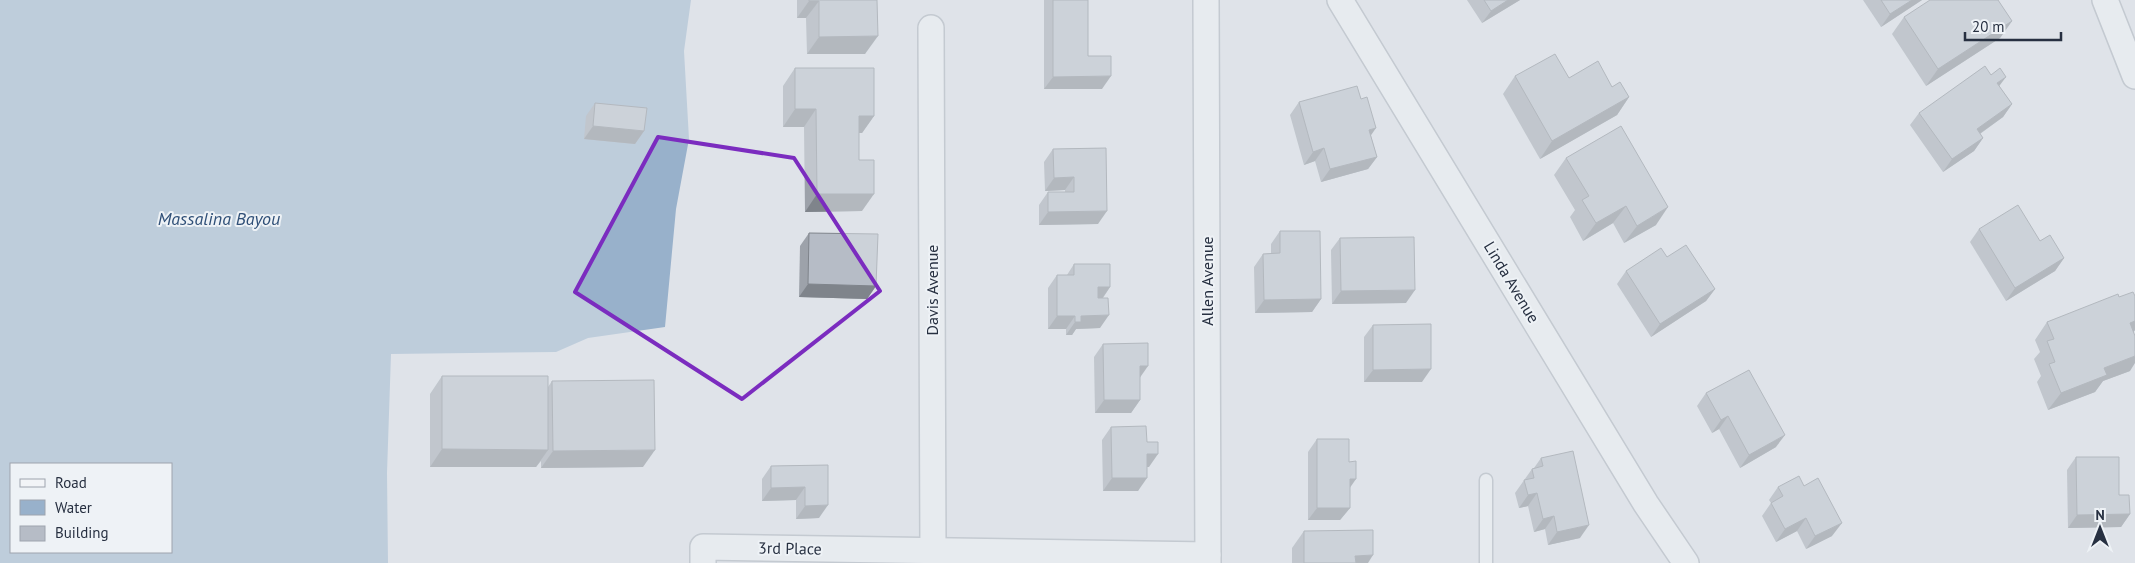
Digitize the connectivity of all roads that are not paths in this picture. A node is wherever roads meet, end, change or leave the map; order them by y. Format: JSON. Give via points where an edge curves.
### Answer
{"nodes":[{"id":1,"x":1206,"y":0,"type":"edge"},
{"id":2,"x":1340,"y":0,"type":"edge"},
{"id":3,"x":2105,"y":0,"type":"edge"},
{"id":4,"x":932,"y":28,"type":"dead end"},
{"id":5,"x":2135,"y":76,"type":"edge"},
{"id":6,"x":1486,"y":480,"type":"dead end"},
{"id":7,"x":933,"y":551,"type":"junction"},
{"id":8,"x":703,"y":555,"type":"edge"},
{"id":9,"x":1208,"y":559,"type":"edge"},
{"id":10,"x":1486,"y":563,"type":"edge"},
{"id":11,"x":1686,"y":563,"type":"edge"}],
"edges":[{"from":1,"to":9,"type":"street","name":"Allen Avenue"},
{"from":2,"to":11,"type":"street","name":"Linda Avenue","via":[[1646,504]]},
{"from":3,"to":5,"type":"street"},
{"from":4,"to":7,"type":"street","name":"Davis Avenue"},
{"from":6,"to":10,"type":"lane"},
{"from":7,"to":8,"type":"street","name":"3rd Place"},
{"from":7,"to":9,"type":"street","name":"3rd Place"}]}
